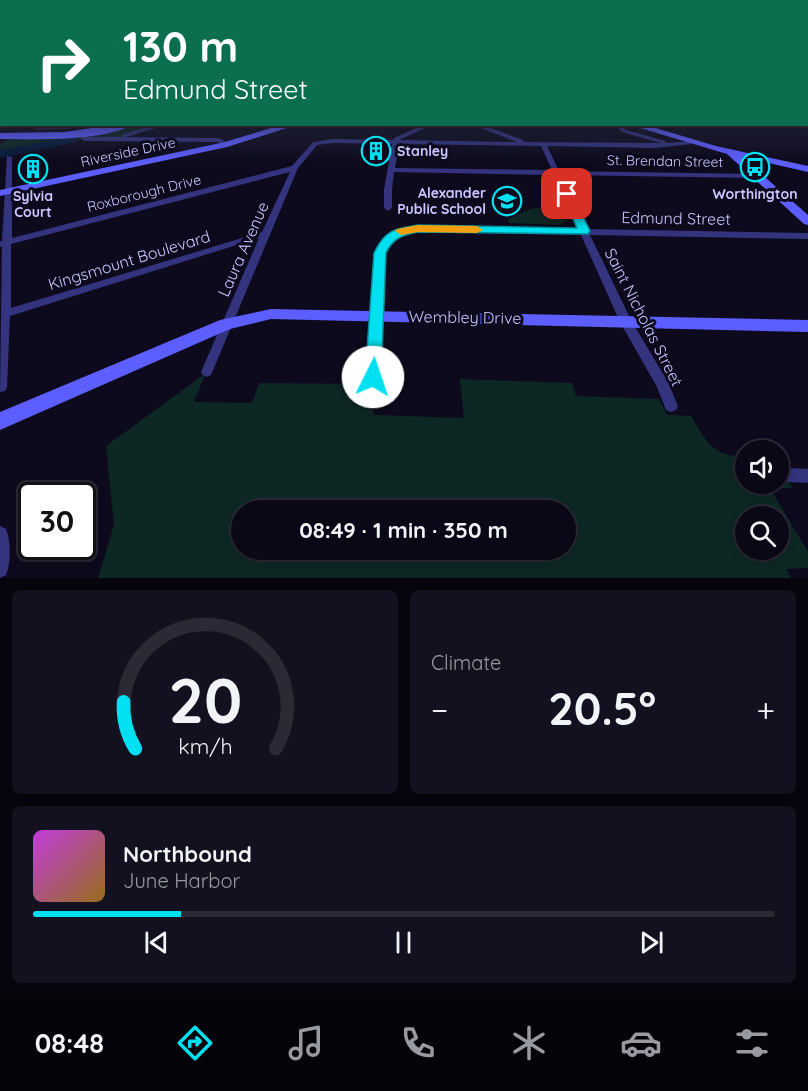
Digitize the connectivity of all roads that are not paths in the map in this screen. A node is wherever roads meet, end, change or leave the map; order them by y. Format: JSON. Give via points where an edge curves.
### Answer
{"nodes":[{"id":1,"x":122,"y":126,"type":"edge"},
{"id":2,"x":157,"y":126,"type":"edge"},
{"id":3,"x":286,"y":126,"type":"edge"},
{"id":4,"x":426,"y":126,"type":"edge"},
{"id":5,"x":479,"y":126,"type":"edge"},
{"id":6,"x":618,"y":126,"type":"edge"},
{"id":7,"x":638,"y":126,"type":"edge"},
{"id":8,"x":107,"y":130,"type":"junction"},
{"id":9,"x":80,"y":135,"type":"junction"},
{"id":10,"x":0,"y":136,"type":"edge"},
{"id":11,"x":118,"y":138,"type":"junction"},
{"id":12,"x":396,"y":142,"type":"junction"},
{"id":13,"x":691,"y":142,"type":"junction"},
{"id":14,"x":227,"y":144,"type":"junction"},
{"id":15,"x":530,"y":144,"type":"junction"},
{"id":16,"x":543,"y":144,"type":"junction"},
{"id":17,"x":672,"y":145,"type":"junction"},
{"id":18,"x":730,"y":152,"type":"junction"},
{"id":19,"x":9,"y":157,"type":"dead end"},
{"id":20,"x":295,"y":168,"type":"junction"},
{"id":21,"x":808,"y":169,"type":"edge"},
{"id":22,"x":393,"y":170,"type":"junction"},
{"id":23,"x":557,"y":173,"type":"junction"},
{"id":24,"x":757,"y":176,"type":"junction"},
{"id":25,"x":4,"y":192,"type":"edge"},
{"id":26,"x":388,"y":208,"type":"dead end"},
{"id":27,"x":808,"y":221,"type":"edge"},
{"id":28,"x":584,"y":231,"type":"junction"},
{"id":29,"x":267,"y":233,"type":"junction"},
{"id":30,"x":808,"y":236,"type":"edge"},
{"id":31,"x":3,"y":244,"type":"edge"},
{"id":32,"x":2,"y":314,"type":"edge"},
{"id":33,"x":377,"y":315,"type":"junction"},
{"id":34,"x":626,"y":322,"type":"junction"},
{"id":35,"x":226,"y":324,"type":"junction"},
{"id":36,"x":808,"y":326,"type":"edge"},
{"id":37,"x":207,"y":372,"type":"dead end"},
{"id":38,"x":373,"y":377,"type":"dead end"},
{"id":39,"x":0,"y":387,"type":"edge"},
{"id":40,"x":671,"y":406,"type":"dead end"},
{"id":41,"x":0,"y":421,"type":"edge"},
{"id":42,"x":789,"y":475,"type":"edge"},
{"id":43,"x":808,"y":476,"type":"edge"},
{"id":44,"x":0,"y":535,"type":"edge"},
{"id":45,"x":0,"y":569,"type":"edge"}],
"edges":[{"from":1,"to":8,"type":"street"},
{"from":2,"to":11,"type":"street"},
{"from":3,"to":14,"type":"street","name":"Riverside Drive"},
{"from":4,"to":12,"type":"street","via":[[399,136]]},
{"from":5,"to":15,"type":"street"},
{"from":6,"to":17,"type":"street"},
{"from":7,"to":13,"type":"street"},
{"from":8,"to":9,"type":"street"},
{"from":8,"to":11,"type":"street"},
{"from":9,"to":10,"type":"street"},
{"from":9,"to":11,"type":"street","via":[[84,139]]},
{"from":11,"to":14,"type":"street","via":[[219,140]]},
{"from":12,"to":15,"type":"street"},
{"from":12,"to":20,"type":"street","name":"Laura Avenue","via":[[315,143]]},
{"from":12,"to":22,"type":"street"},
{"from":13,"to":17,"type":"street"},
{"from":13,"to":18,"type":"street"},
{"from":14,"to":25,"type":"street","name":"Riverside Drive"},
{"from":15,"to":16,"type":"street"},
{"from":16,"to":17,"type":"street"},
{"from":16,"to":23,"type":"street","name":"Saint Nicholas Street"},
{"from":18,"to":21,"type":"street"},
{"from":18,"to":24,"type":"street"},
{"from":19,"to":25,"type":"street"},
{"from":20,"to":29,"type":"street","name":"Laura Avenue"},
{"from":20,"to":31,"type":"street","name":"Roxborough Drive"},
{"from":22,"to":23,"type":"street","name":"St. Brendan Street"},
{"from":22,"to":26,"type":"street","via":[[387,188]]},
{"from":23,"to":24,"type":"street","name":"St. Brendan Street"},
{"from":23,"to":28,"type":"street","name":"Saint Nicholas Street"},
{"from":24,"to":27,"type":"street"},
{"from":25,"to":31,"type":"street"},
{"from":28,"to":30,"type":"street","name":"Edmund Street"},
{"from":28,"to":33,"type":"street","name":"Edmund Street","via":[[400,232],[382,247]]},
{"from":28,"to":34,"type":"street","name":"Saint Nicholas Street"},
{"from":29,"to":32,"type":"street","name":"Kingsmount Boulevard"},
{"from":29,"to":35,"type":"street","name":"Laura Avenue"},
{"from":31,"to":32,"type":"street"},
{"from":32,"to":39,"type":"street"},
{"from":33,"to":34,"type":"street","name":"Wembley Drive"},
{"from":33,"to":35,"type":"street","name":"Wembley Drive","via":[[271,314]]},
{"from":33,"to":38,"type":"street"},
{"from":34,"to":36,"type":"street","name":"Wembley Drive"},
{"from":34,"to":40,"type":"street","name":"Saint Nicholas Street"},
{"from":35,"to":37,"type":"street","name":"Laura Avenue"},
{"from":35,"to":41,"type":"street","name":"Wembley Drive"},
{"from":42,"to":43,"type":"street"},
{"from":44,"to":45,"type":"street"}]}
